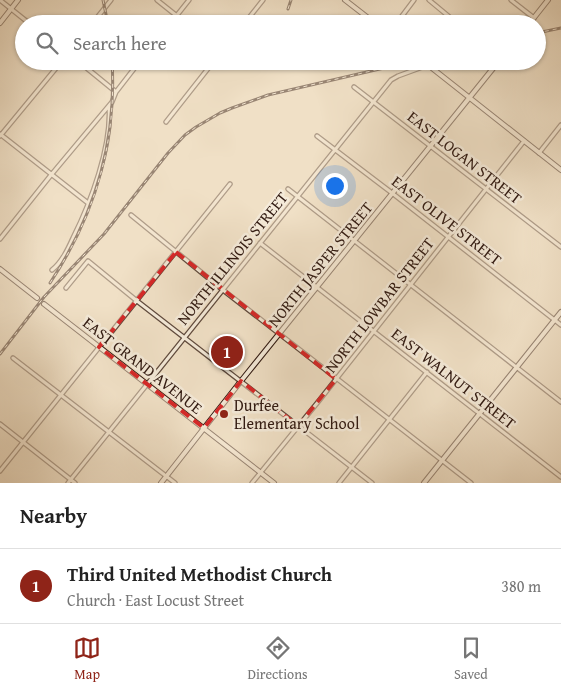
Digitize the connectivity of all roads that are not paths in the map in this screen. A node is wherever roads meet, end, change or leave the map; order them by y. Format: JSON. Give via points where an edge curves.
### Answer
{"nodes":[{"id":1,"x":0,"y":0,"type":"edge"},
{"id":2,"x":18,"y":0,"type":"edge"},
{"id":3,"x":111,"y":0,"type":"edge"},
{"id":4,"x":157,"y":0,"type":"edge"},
{"id":5,"x":189,"y":0,"type":"edge"},
{"id":6,"x":263,"y":0,"type":"edge"},
{"id":7,"x":345,"y":0,"type":"edge"},
{"id":8,"x":414,"y":0,"type":"edge"},
{"id":9,"x":429,"y":0,"type":"edge"},
{"id":10,"x":511,"y":0,"type":"edge"},
{"id":11,"x":548,"y":0,"type":"edge"},
{"id":12,"x":11,"y":9,"type":"junction"},
{"id":13,"x":19,"y":15,"type":"edge"},
{"id":14,"x":99,"y":15,"type":"edge"},
{"id":15,"x":176,"y":15,"type":"edge"},
{"id":16,"x":178,"y":15,"type":"edge"},
{"id":17,"x":251,"y":15,"type":"edge"},
{"id":18,"x":364,"y":15,"type":"edge"},
{"id":19,"x":403,"y":15,"type":"edge"},
{"id":20,"x":447,"y":15,"type":"edge"},
{"id":21,"x":530,"y":15,"type":"edge"},
{"id":22,"x":536,"y":15,"type":"edge"},
{"id":23,"x":0,"y":23,"type":"edge"},
{"id":24,"x":54,"y":70,"type":"edge"},
{"id":25,"x":89,"y":70,"type":"edge"},
{"id":26,"x":133,"y":70,"type":"edge"},
{"id":27,"x":207,"y":70,"type":"edge"},
{"id":28,"x":414,"y":70,"type":"edge"},
{"id":29,"x":434,"y":70,"type":"edge"},
{"id":30,"x":491,"y":70,"type":"edge"},
{"id":31,"x":354,"y":87,"type":"dead end"},
{"id":32,"x":116,"y":92,"type":"junction"},
{"id":33,"x":469,"y":98,"type":"junction"},
{"id":34,"x":373,"y":102,"type":"junction"},
{"id":35,"x":109,"y":106,"type":"junction"},
{"id":36,"x":166,"y":122,"type":"dead end"},
{"id":37,"x":561,"y":125,"type":"edge"},
{"id":38,"x":0,"y":135,"type":"edge"},
{"id":39,"x":318,"y":136,"type":"dead end"},
{"id":40,"x":524,"y":141,"type":"junction"},
{"id":41,"x":430,"y":146,"type":"junction"},
{"id":42,"x":336,"y":149,"type":"junction"},
{"id":43,"x":539,"y":153,"type":"junction"},
{"id":44,"x":561,"y":170,"type":"edge"},
{"id":45,"x":51,"y":174,"type":"junction"},
{"id":46,"x":230,"y":184,"type":"dead end"},
{"id":47,"x":288,"y":189,"type":"dead end"},
{"id":48,"x":486,"y":190,"type":"junction"},
{"id":49,"x":392,"y":193,"type":"junction"},
{"id":50,"x":298,"y":196,"type":"junction"},
{"id":51,"x":88,"y":203,"type":"junction"},
{"id":52,"x":131,"y":215,"type":"dead end"},
{"id":53,"x":449,"y":237,"type":"junction"},
{"id":54,"x":0,"y":239,"type":"edge"},
{"id":55,"x":354,"y":241,"type":"junction"},
{"id":56,"x":260,"y":243,"type":"junction"},
{"id":57,"x":561,"y":247,"type":"edge"},
{"id":58,"x":176,"y":252,"type":"junction"},
{"id":59,"x":0,"y":269,"type":"edge"},
{"id":60,"x":52,"y":270,"type":"dead end"},
{"id":61,"x":411,"y":285,"type":"junction"},
{"id":62,"x":317,"y":287,"type":"junction"},
{"id":63,"x":66,"y":288,"type":"dead end"},
{"id":64,"x":223,"y":290,"type":"junction"},
{"id":65,"x":36,"y":298,"type":"tunnel mouth"},
{"id":66,"x":137,"y":301,"type":"junction"},
{"id":67,"x":44,"y":304,"type":"tunnel mouth"},
{"id":68,"x":561,"y":312,"type":"edge"},
{"id":69,"x":554,"y":320,"type":"junction"},
{"id":70,"x":561,"y":325,"type":"edge"},
{"id":71,"x":373,"y":331,"type":"junction"},
{"id":72,"x":280,"y":334,"type":"junction"},
{"id":73,"x":185,"y":337,"type":"junction"},
{"id":74,"x":99,"y":346,"type":"junction"},
{"id":75,"x":13,"y":358,"type":"dead end"},
{"id":76,"x":517,"y":367,"type":"junction"},
{"id":77,"x":426,"y":372,"type":"junction"},
{"id":78,"x":336,"y":378,"type":"junction"},
{"id":79,"x":241,"y":381,"type":"junction"},
{"id":80,"x":147,"y":385,"type":"junction"},
{"id":81,"x":61,"y":394,"type":"junction"},
{"id":82,"x":561,"y":402,"type":"edge"},
{"id":83,"x":480,"y":414,"type":"junction"},
{"id":84,"x":390,"y":419,"type":"junction"},
{"id":85,"x":0,"y":424,"type":"edge"},
{"id":86,"x":298,"y":426,"type":"junction"},
{"id":87,"x":204,"y":428,"type":"junction"},
{"id":88,"x":109,"y":432,"type":"junction"},
{"id":89,"x":23,"y":442,"type":"junction"},
{"id":90,"x":442,"y":461,"type":"junction"},
{"id":91,"x":351,"y":467,"type":"junction"},
{"id":92,"x":0,"y":471,"type":"edge"},
{"id":93,"x":260,"y":473,"type":"junction"},
{"id":94,"x":166,"y":476,"type":"junction"},
{"id":95,"x":561,"y":477,"type":"edge"},
{"id":96,"x":70,"y":482,"type":"edge"},
{"id":97,"x":75,"y":483,"type":"edge"},
{"id":98,"x":161,"y":483,"type":"edge"},
{"id":99,"x":175,"y":483,"type":"edge"},
{"id":100,"x":252,"y":483,"type":"edge"},
{"id":101,"x":274,"y":483,"type":"edge"},
{"id":102,"x":339,"y":483,"type":"edge"},
{"id":103,"x":372,"y":483,"type":"edge"},
{"id":104,"x":424,"y":483,"type":"edge"},
{"id":105,"x":471,"y":483,"type":"edge"}],
"edges":[{"from":1,"to":12,"type":"street"},
{"from":2,"to":12,"type":"street"},
{"from":3,"to":14,"type":"street"},
{"from":4,"to":15,"type":"street"},
{"from":5,"to":16,"type":"street"},
{"from":6,"to":17,"type":"street"},
{"from":7,"to":18,"type":"street"},
{"from":8,"to":19,"type":"street"},
{"from":9,"to":20,"type":"street"},
{"from":10,"to":21,"type":"street"},
{"from":11,"to":22,"type":"street"},
{"from":12,"to":13,"type":"street"},
{"from":12,"to":23,"type":"street"},
{"from":24,"to":38,"type":"street"},
{"from":25,"to":32,"type":"street"},
{"from":26,"to":32,"type":"street"},
{"from":27,"to":36,"type":"street"},
{"from":28,"to":34,"type":"street","name":"NORTH ILLINOIS STREET","via":[[391,80]]},
{"from":29,"to":33,"type":"street"},
{"from":30,"to":33,"type":"street","name":"NORTH JASPER STREET"},
{"from":31,"to":34,"type":"street","name":"EAST LOGAN STREET"},
{"from":32,"to":35,"type":"street"},
{"from":33,"to":40,"type":"street"},
{"from":33,"to":41,"type":"street","name":"NORTH JASPER STREET"},
{"from":34,"to":41,"type":"street","name":"EAST LOGAN STREET"},
{"from":34,"to":42,"type":"street","name":"NORTH ILLINOIS STREET"},
{"from":35,"to":45,"type":"street"},
{"from":35,"to":51,"type":"street","via":[[103,154]]},
{"from":37,"to":43,"type":"street"},
{"from":38,"to":45,"type":"street"},
{"from":39,"to":42,"type":"street","name":"EAST OLIVE STREET"},
{"from":40,"to":43,"type":"street"},
{"from":40,"to":48,"type":"street","name":"NORTH LOWBAR STREET"},
{"from":41,"to":48,"type":"street","name":"EAST LOGAN STREET"},
{"from":41,"to":49,"type":"street","name":"NORTH JASPER STREET"},
{"from":42,"to":49,"type":"street","name":"EAST OLIVE STREET"},
{"from":42,"to":50,"type":"street","name":"NORTH ILLINOIS STREET"},
{"from":43,"to":44,"type":"street"},
{"from":45,"to":51,"type":"street"},
{"from":45,"to":54,"type":"street"},
{"from":46,"to":58,"type":"street"},
{"from":47,"to":50,"type":"street"},
{"from":48,"to":53,"type":"street","name":"NORTH LOWBAR STREET"},
{"from":48,"to":57,"type":"street","name":"EAST LOGAN STREET"},
{"from":49,"to":53,"type":"street","name":"EAST OLIVE STREET"},
{"from":49,"to":55,"type":"street","name":"NORTH JASPER STREET"},
{"from":50,"to":55,"type":"street"},
{"from":50,"to":56,"type":"street","name":"NORTH ILLINOIS STREET"},
{"from":51,"to":60,"type":"street","via":[[68,249]]},
{"from":52,"to":58,"type":"street"},
{"from":53,"to":61,"type":"street","name":"NORTH LOWBAR STREET"},
{"from":53,"to":69,"type":"street","name":"EAST OLIVE STREET"},
{"from":55,"to":61,"type":"street"},
{"from":55,"to":62,"type":"street","name":"NORTH JASPER STREET"},
{"from":56,"to":62,"type":"street","name":"EAST WALNUT STREET"},
{"from":56,"to":64,"type":"street","name":"NORTH ILLINOIS STREET"},
{"from":58,"to":64,"type":"street"},
{"from":58,"to":66,"type":"street"},
{"from":59,"to":65,"type":"street"},
{"from":61,"to":71,"type":"street","name":"NORTH LOWBAR STREET"},
{"from":61,"to":76,"type":"street"},
{"from":62,"to":71,"type":"street","name":"EAST WALNUT STREET"},
{"from":62,"to":72,"type":"street","name":"NORTH JASPER STREET"},
{"from":63,"to":66,"type":"street","via":[[88,261]]},
{"from":64,"to":72,"type":"street"},
{"from":64,"to":73,"type":"street","name":"NORTH ILLINOIS STREET"},
{"from":66,"to":73,"type":"street"},
{"from":66,"to":74,"type":"street"},
{"from":67,"to":74,"type":"street","name":"EAST GRAND AVENUE"},
{"from":68,"to":69,"type":"street"},
{"from":69,"to":70,"type":"street","name":"EAST OLIVE STREET"},
{"from":69,"to":76,"type":"street"},
{"from":71,"to":77,"type":"street","name":"EAST WALNUT STREET"},
{"from":71,"to":78,"type":"street","name":"NORTH LOWBAR STREET"},
{"from":72,"to":78,"type":"street"},
{"from":72,"to":79,"type":"street","name":"NORTH JASPER STREET"},
{"from":73,"to":79,"type":"street"},
{"from":73,"to":80,"type":"street","name":"NORTH ILLINOIS STREET"},
{"from":74,"to":80,"type":"street","name":"EAST GRAND AVENUE"},
{"from":74,"to":81,"type":"street"},
{"from":75,"to":81,"type":"street"},
{"from":76,"to":82,"type":"street"},
{"from":76,"to":83,"type":"street"},
{"from":77,"to":83,"type":"street","name":"EAST WALNUT STREET"},
{"from":77,"to":84,"type":"street"},
{"from":78,"to":84,"type":"street"},
{"from":78,"to":86,"type":"street","name":"NORTH LOWBAR STREET"},
{"from":79,"to":86,"type":"street"},
{"from":79,"to":87,"type":"street","name":"NORTH JASPER STREET"},
{"from":80,"to":87,"type":"street","name":"EAST GRAND AVENUE"},
{"from":80,"to":88,"type":"street","name":"NORTH ILLINOIS STREET"},
{"from":81,"to":88,"type":"street"},
{"from":81,"to":89,"type":"street"},
{"from":83,"to":90,"type":"street"},
{"from":83,"to":95,"type":"street","name":"EAST WALNUT STREET"},
{"from":84,"to":90,"type":"street"},
{"from":84,"to":91,"type":"street"},
{"from":85,"to":89,"type":"street"},
{"from":86,"to":91,"type":"street"},
{"from":86,"to":93,"type":"street","name":"NORTH LOWBAR STREET"},
{"from":87,"to":93,"type":"street","name":"EAST GRAND AVENUE"},
{"from":87,"to":94,"type":"street","name":"NORTH JASPER STREET"},
{"from":88,"to":94,"type":"street"},
{"from":88,"to":96,"type":"street","name":"NORTH ILLINOIS STREET"},
{"from":89,"to":92,"type":"street"},
{"from":89,"to":96,"type":"street"},
{"from":90,"to":104,"type":"street"},
{"from":90,"to":105,"type":"street"},
{"from":91,"to":102,"type":"street"},
{"from":91,"to":103,"type":"street"},
{"from":93,"to":100,"type":"street","name":"NORTH LOWBAR STREET"},
{"from":93,"to":101,"type":"street","name":"EAST GRAND AVENUE"},
{"from":94,"to":98,"type":"street","name":"NORTH JASPER STREET"},
{"from":94,"to":99,"type":"street"},
{"from":96,"to":97,"type":"street"}]}
